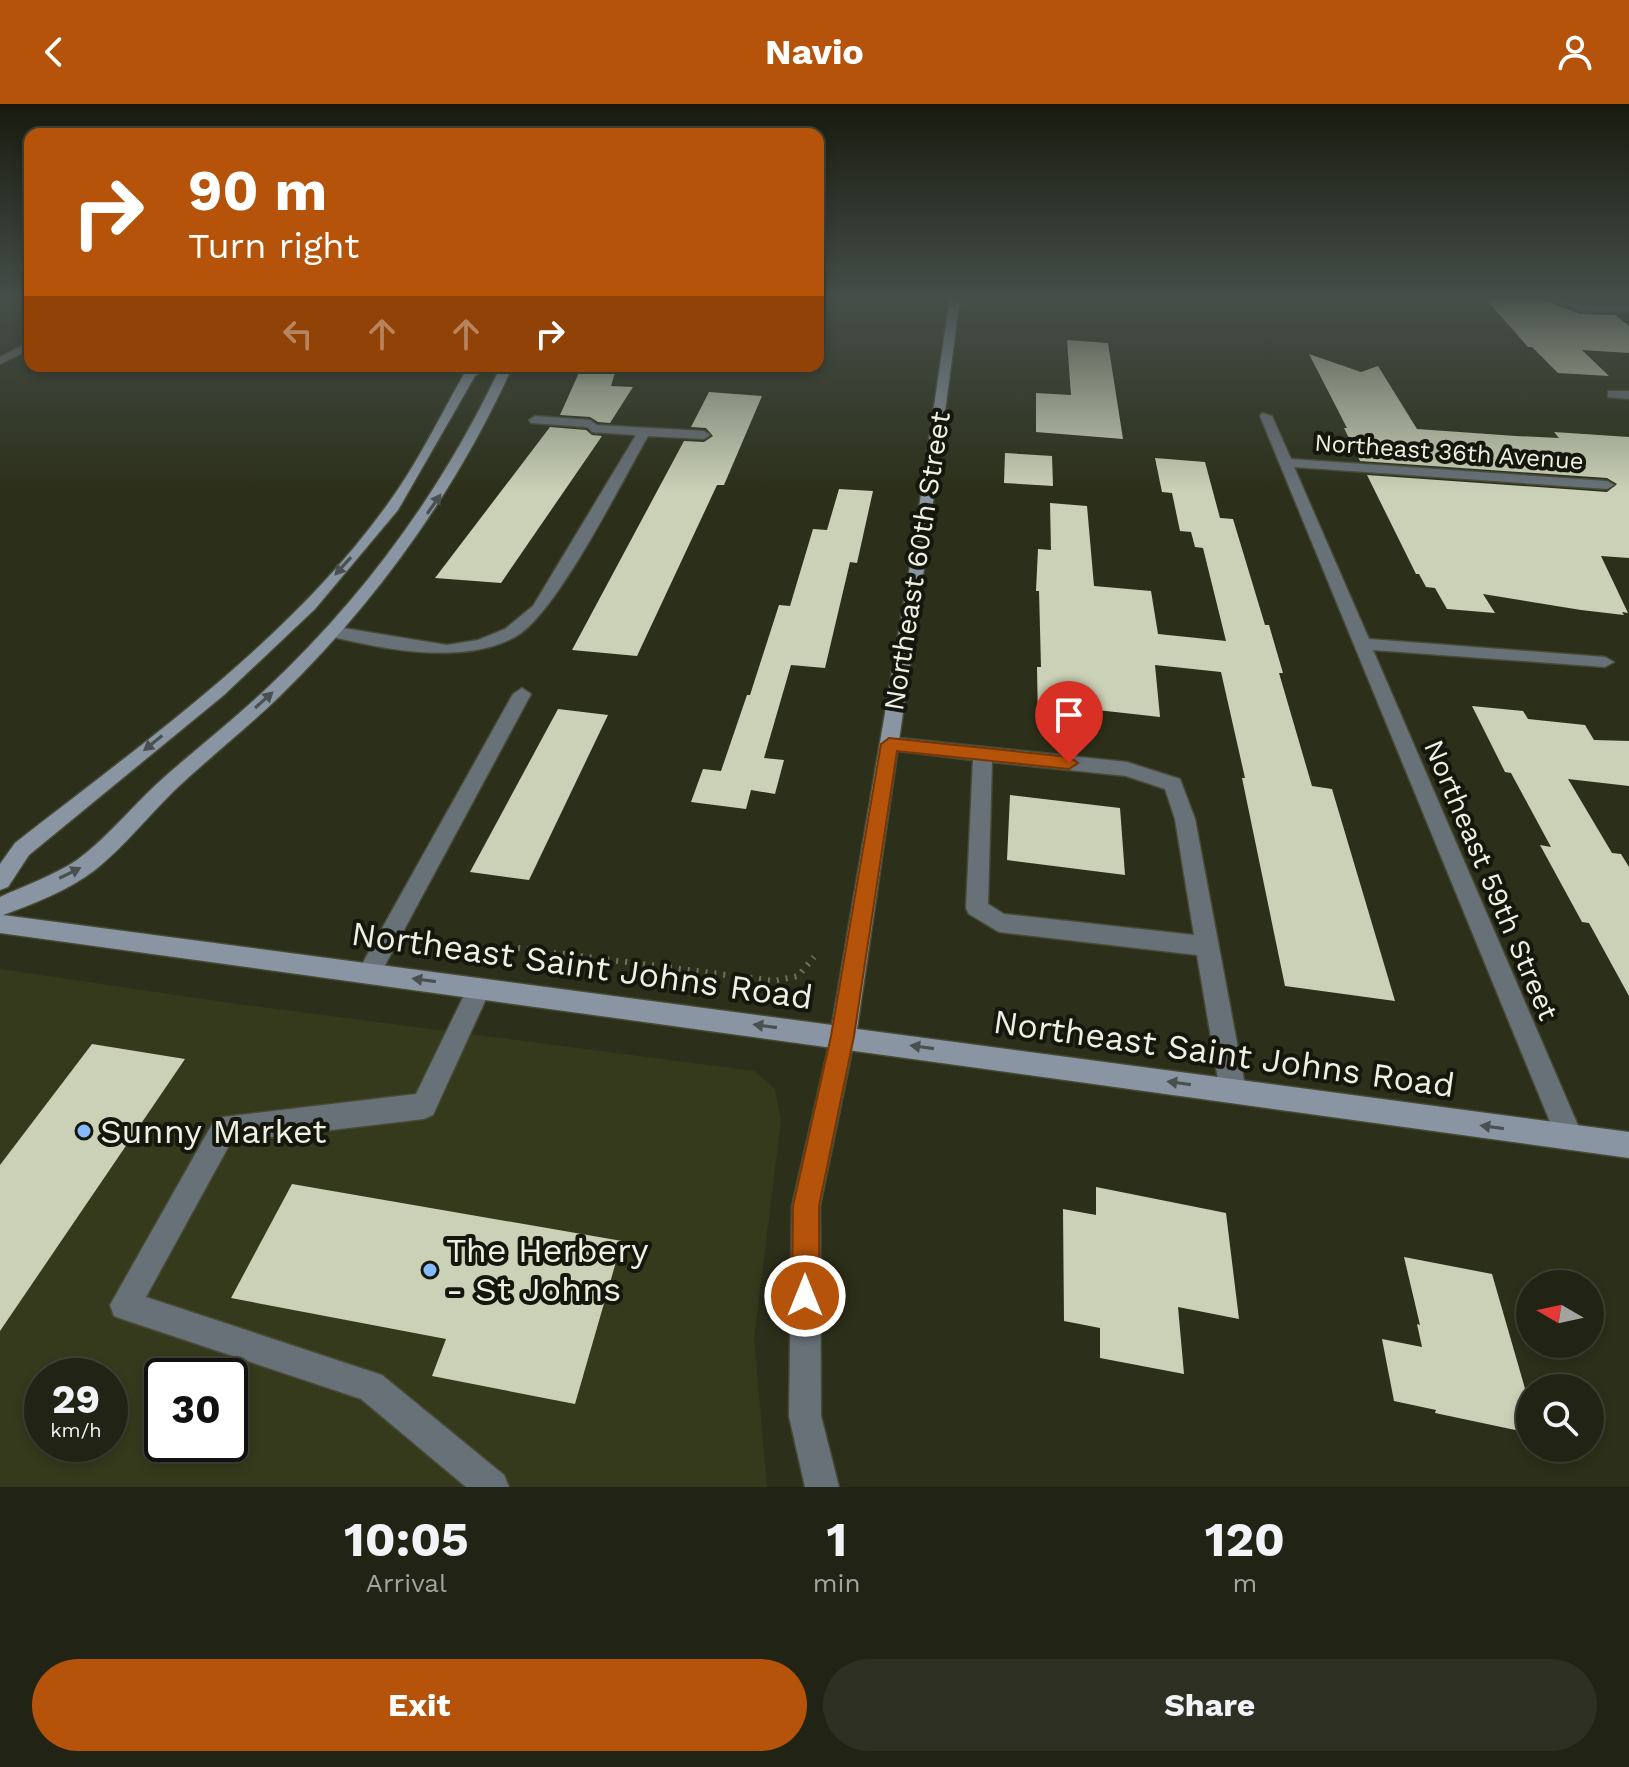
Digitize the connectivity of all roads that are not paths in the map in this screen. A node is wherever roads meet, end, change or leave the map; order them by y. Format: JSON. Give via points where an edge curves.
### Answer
{"nodes":[{"id":1,"x":945,"y":363,"type":"edge"},
{"id":2,"x":473,"y":372,"type":"edge"},
{"id":3,"x":504,"y":372,"type":"edge"},
{"id":4,"x":1612,"y":394,"type":"dead end"},
{"id":5,"x":1629,"y":395,"type":"edge"},
{"id":6,"x":1266,"y":416,"type":"dead end"},
{"id":7,"x":535,"y":420,"type":"dead end"},
{"id":8,"x":644,"y":432,"type":"junction"},
{"id":9,"x":704,"y":435,"type":"dead end"},
{"id":10,"x":1289,"y":463,"type":"junction"},
{"id":11,"x":1607,"y":485,"type":"dead end"},
{"id":12,"x":331,"y":631,"type":"junction"},
{"id":13,"x":1360,"y":644,"type":"junction"},
{"id":14,"x":1605,"y":662,"type":"dead end"},
{"id":15,"x":522,"y":694,"type":"dead end"},
{"id":16,"x":889,"y":744,"type":"junction"},
{"id":17,"x":983,"y":754,"type":"junction"},
{"id":18,"x":0,"y":881,"type":"edge"},
{"id":19,"x":0,"y":907,"type":"edge"},
{"id":20,"x":0,"y":924,"type":"edge"},
{"id":21,"x":1207,"y":946,"type":"junction"},
{"id":22,"x":369,"y":973,"type":"junction"},
{"id":23,"x":479,"y":988,"type":"junction"},
{"id":24,"x":843,"y":1036,"type":"junction"},
{"id":25,"x":1233,"y":1091,"type":"junction"},
{"id":26,"x":1570,"y":1137,"type":"junction"},
{"id":27,"x":1629,"y":1145,"type":"edge"},
{"id":28,"x":492,"y":1487,"type":"edge"},
{"id":29,"x":822,"y":1487,"type":"edge"}],
"edges":[{"from":1,"to":16,"type":"main road","name":"Northeast 60th Street"},
{"from":2,"to":18,"type":"main road","one_way":true,"via":[[393,507],[331,580],[252,664],[22,849]]},
{"from":12,"to":3,"type":"main road","one_way":true,"via":[[438,499]]},
{"from":4,"to":5,"type":"street"},
{"from":6,"to":10,"type":"street","name":"Northeast 59th Street"},
{"from":7,"to":8,"type":"street"},
{"from":8,"to":9,"type":"street"},
{"from":8,"to":12,"type":"street","via":[[539,609],[511,633],[447,650]]},
{"from":10,"to":11,"type":"street","name":"Northeast 36th Avenue"},
{"from":10,"to":13,"type":"street","name":"Northeast 59th Street"},
{"from":19,"to":12,"type":"main road","one_way":true,"via":[[86,865],[286,680]]},
{"from":13,"to":14,"type":"street"},
{"from":13,"to":26,"type":"street","name":"Northeast 59th Street"},
{"from":15,"to":22,"type":"street"},
{"from":16,"to":17,"type":"street"},
{"from":16,"to":24,"type":"main road","name":"Northeast 60th Street"},
{"from":17,"to":21,"type":"street","via":[[1127,769],[1173,784],[1185,819]]},
{"from":17,"to":21,"type":"street","via":[[977,908],[999,923]]},
{"from":20,"to":22,"type":"main road","name":"Northeast Saint Johns Road"},
{"from":21,"to":25,"type":"street"},
{"from":23,"to":22,"type":"main road","name":"Northeast Saint Johns Road","one_way":true},
{"from":24,"to":23,"type":"main road","name":"Northeast Saint Johns Road","one_way":true},
{"from":23,"to":28,"type":"street","via":[[424,1106],[223,1130],[125,1305],[371,1386]]},
{"from":25,"to":24,"type":"main road","name":"Northeast Saint Johns Road","one_way":true},
{"from":24,"to":29,"type":"street","name":"Northeast 60th Street","via":[[806,1206],[805,1416]]},
{"from":26,"to":25,"type":"main road","name":"Northeast Saint Johns Road","one_way":true},
{"from":26,"to":27,"type":"main road","name":"Northeast Saint Johns Road"}]}
